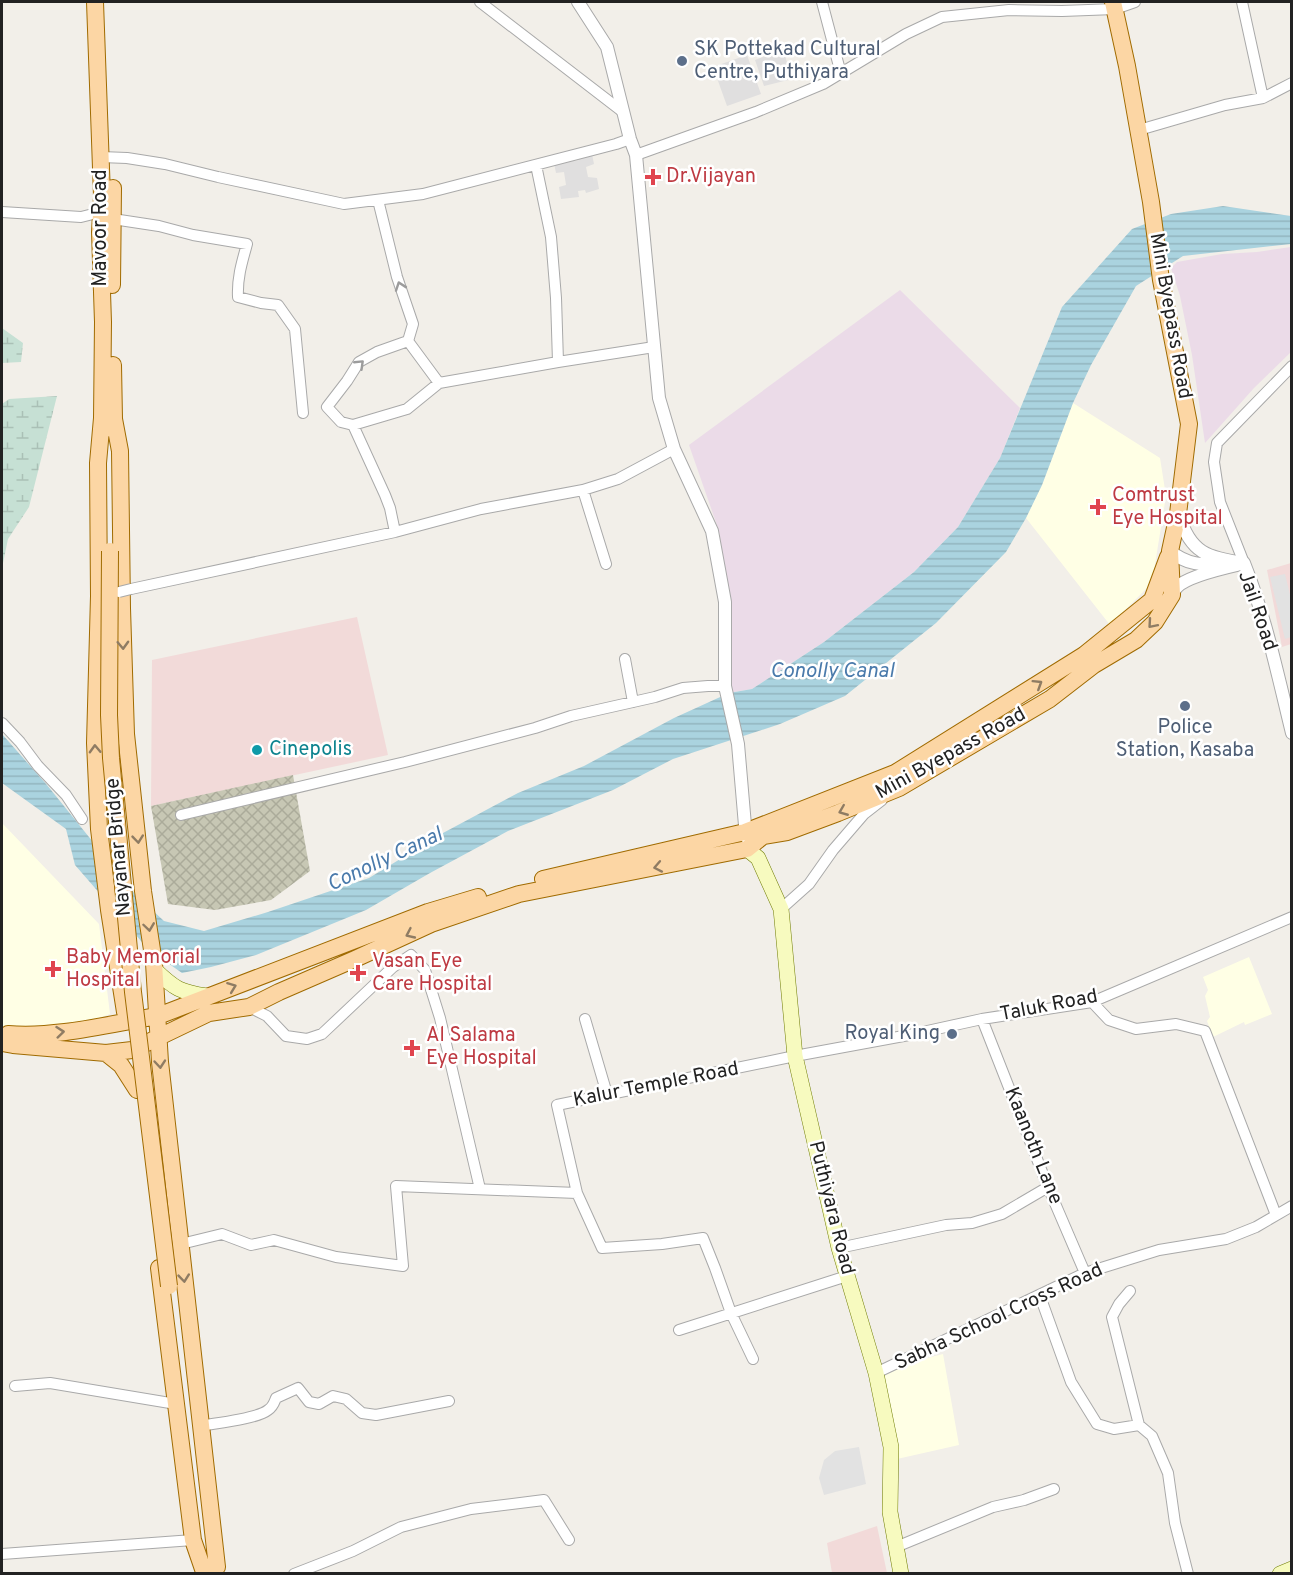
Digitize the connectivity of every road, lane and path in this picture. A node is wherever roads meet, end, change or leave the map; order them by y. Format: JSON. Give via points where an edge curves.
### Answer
{"nodes":[{"id":1,"x":95,"y":2,"type":"edge"},
{"id":2,"x":106,"y":2,"type":"edge"},
{"id":3,"x":480,"y":2,"type":"edge"},
{"id":4,"x":578,"y":2,"type":"edge"},
{"id":5,"x":822,"y":2,"type":"edge"},
{"id":6,"x":1136,"y":2,"type":"edge"},
{"id":7,"x":1242,"y":2,"type":"edge"},
{"id":8,"x":1114,"y":5,"type":"edge"},
{"id":9,"x":841,"y":74,"type":"junction"},
{"id":10,"x":1292,"y":83,"type":"edge"},
{"id":11,"x":1263,"y":98,"type":"junction"},
{"id":12,"x":623,"y":112,"type":"junction"},
{"id":13,"x":1139,"y":130,"type":"junction"},
{"id":14,"x":630,"y":139,"type":"junction"},
{"id":15,"x":636,"y":155,"type":"junction"},
{"id":16,"x":107,"y":157,"type":"junction"},
{"id":17,"x":536,"y":165,"type":"junction"},
{"id":18,"x":378,"y":200,"type":"junction"},
{"id":19,"x":2,"y":212,"type":"edge"},
{"id":20,"x":107,"y":216,"type":"junction"},
{"id":21,"x":408,"y":341,"type":"junction"},
{"id":22,"x":654,"y":347,"type":"junction"},
{"id":23,"x":558,"y":362,"type":"junction"},
{"id":24,"x":1292,"y":366,"type":"edge"},
{"id":25,"x":439,"y":383,"type":"junction"},
{"id":26,"x":303,"y":413,"type":"dead end"},
{"id":27,"x":108,"y":418,"type":"junction"},
{"id":28,"x":352,"y":425,"type":"junction"},
{"id":29,"x":674,"y":449,"type":"junction"},
{"id":30,"x":582,"y":490,"type":"junction"},
{"id":31,"x":1178,"y":514,"type":"junction"},
{"id":32,"x":395,"y":532,"type":"junction"},
{"id":33,"x":110,"y":551,"type":"joint"},
{"id":34,"x":1170,"y":551,"type":"junction"},
{"id":35,"x":1244,"y":563,"type":"junction"},
{"id":36,"x":606,"y":564,"type":"dead end"},
{"id":37,"x":117,"y":592,"type":"dead end"},
{"id":38,"x":1172,"y":595,"type":"junction"},
{"id":39,"x":625,"y":659,"type":"dead end"},
{"id":40,"x":725,"y":687,"type":"junction"},
{"id":41,"x":633,"y":702,"type":"junction"},
{"id":42,"x":2,"y":723,"type":"edge"},
{"id":43,"x":1292,"y":734,"type":"edge"},
{"id":44,"x":899,"y":788,"type":"junction"},
{"id":45,"x":97,"y":793,"type":"junction"},
{"id":46,"x":133,"y":795,"type":"junction"},
{"id":47,"x":181,"y":815,"type":"dead end"},
{"id":48,"x":82,"y":819,"type":"dead end"},
{"id":49,"x":746,"y":841,"type":"junction"},
{"id":50,"x":781,"y":909,"type":"junction"},
{"id":51,"x":1292,"y":917,"type":"edge"},
{"id":52,"x":155,"y":967,"type":"junction"},
{"id":53,"x":207,"y":996,"type":"junction"},
{"id":54,"x":1092,"y":1002,"type":"junction"},
{"id":55,"x":249,"y":1007,"type":"junction"},
{"id":56,"x":158,"y":1017,"type":"junction"},
{"id":57,"x":585,"y":1019,"type":"dead end"},
{"id":58,"x":982,"y":1019,"type":"junction"},
{"id":59,"x":159,"y":1037,"type":"junction"},
{"id":60,"x":7,"y":1041,"type":"edge"},
{"id":61,"x":132,"y":1050,"type":"junction"},
{"id":62,"x":106,"y":1053,"type":"junction"},
{"id":63,"x":795,"y":1056,"type":"junction"},
{"id":64,"x":137,"y":1090,"type":"junction"},
{"id":65,"x":607,"y":1094,"type":"junction"},
{"id":66,"x":1048,"y":1187,"type":"junction"},
{"id":67,"x":480,"y":1189,"type":"junction"},
{"id":68,"x":577,"y":1193,"type":"junction"},
{"id":69,"x":1292,"y":1206,"type":"edge"},
{"id":70,"x":1276,"y":1215,"type":"junction"},
{"id":71,"x":181,"y":1244,"type":"junction"},
{"id":72,"x":839,"y":1248,"type":"junction"},
{"id":73,"x":1085,"y":1273,"type":"junction"},
{"id":74,"x":847,"y":1276,"type":"junction"},
{"id":75,"x":1130,"y":1291,"type":"dead end"},
{"id":76,"x":1040,"y":1296,"type":"junction"},
{"id":77,"x":731,"y":1313,"type":"junction"},
{"id":78,"x":679,"y":1330,"type":"dead end"},
{"id":79,"x":753,"y":1359,"type":"dead end"},
{"id":80,"x":876,"y":1373,"type":"junction"},
{"id":81,"x":15,"y":1386,"type":"dead end"},
{"id":82,"x":449,"y":1401,"type":"dead end"},
{"id":83,"x":176,"y":1404,"type":"junction"},
{"id":84,"x":1139,"y":1425,"type":"junction"},
{"id":85,"x":200,"y":1426,"type":"junction"},
{"id":86,"x":1054,"y":1489,"type":"dead end"},
{"id":87,"x":193,"y":1540,"type":"junction"},
{"id":88,"x":570,"y":1540,"type":"dead end"},
{"id":89,"x":897,"y":1547,"type":"junction"},
{"id":90,"x":2,"y":1554,"type":"edge"},
{"id":91,"x":1292,"y":1569,"type":"edge"},
{"id":92,"x":211,"y":1571,"type":"edge"},
{"id":93,"x":294,"y":1574,"type":"edge"},
{"id":94,"x":901,"y":1574,"type":"edge"},
{"id":95,"x":1188,"y":1574,"type":"edge"},
{"id":96,"x":1280,"y":1574,"type":"edge"}],
"edges":[{"from":1,"to":16,"type":"main road","name":"Mavoor Road"},
{"from":2,"to":16,"type":"main road","name":"Mavoor Road"},
{"from":3,"to":12,"type":"street"},
{"from":4,"to":12,"type":"street","via":[[607,47]]},
{"from":5,"to":9,"type":"street"},
{"from":6,"to":8,"type":"street"},
{"from":7,"to":11,"type":"street"},
{"from":8,"to":9,"type":"street","via":[[942,17]]},
{"from":8,"to":13,"type":"main road","name":"Mini Byepass Road"},
{"from":9,"to":15,"type":"street","via":[[756,112]]},
{"from":10,"to":11,"type":"street"},
{"from":11,"to":13,"type":"street"},
{"from":12,"to":14,"type":"street"},
{"from":13,"to":31,"type":"main road","name":"Mini Byepass Road","via":[[1161,280],[1189,424]]},
{"from":14,"to":15,"type":"street"},
{"from":14,"to":17,"type":"street"},
{"from":15,"to":22,"type":"street"},
{"from":16,"to":18,"type":"street","via":[[165,164],[344,204]]},
{"from":16,"to":20,"type":"main road","name":"Mavoor Road"},
{"from":17,"to":18,"type":"street","via":[[423,194]]},
{"from":17,"to":23,"type":"street","via":[[551,237]]},
{"from":21,"to":18,"type":"street","one_way":true,"via":[[413,324]]},
{"from":19,"to":20,"type":"street"},
{"from":20,"to":26,"type":"street","via":[[247,244],[240,267],[238,297],[278,305],[295,329]]},
{"from":20,"to":27,"type":"main road","name":"Mavoor Road","via":[[114,322]]},
{"from":21,"to":25,"type":"street"},
{"from":28,"to":21,"type":"street","one_way":true,"via":[[341,422],[327,407],[359,362]]},
{"from":22,"to":23,"type":"street"},
{"from":22,"to":29,"type":"street","via":[[659,398]]},
{"from":23,"to":25,"type":"street"},
{"from":24,"to":35,"type":"street","via":[[1217,443],[1214,462],[1220,502]]},
{"from":25,"to":28,"type":"street","via":[[407,409]]},
{"from":27,"to":33,"type":"main road","name":"Mavoor Road"},
{"from":45,"to":27,"type":"main road","one_way":true,"via":[[98,463]]},
{"from":27,"to":46,"type":"main road","one_way":true,"via":[[120,451],[126,734]]},
{"from":28,"to":32,"type":"street","via":[[386,495]]},
{"from":29,"to":30,"type":"street","via":[[618,478]]},
{"from":29,"to":40,"type":"street","via":[[712,531],[725,602]]},
{"from":30,"to":32,"type":"street","via":[[481,509]]},
{"from":30,"to":36,"type":"street"},
{"from":31,"to":34,"type":"main road","name":"Mini Byepass Road"},
{"from":31,"to":35,"type":"street","via":[[1189,540],[1198,549],[1221,560]]},
{"from":32,"to":37,"type":"street","bridge":true},
{"from":33,"to":92,"type":"main road","name":"Nayanar Bridge","bridge":true,"via":[[111,758],[133,992],[195,1498]]},
{"from":34,"to":35,"type":"street","via":[[1191,563]]},
{"from":34,"to":38,"type":"main road","name":"Mini Byepass Road"},
{"from":49,"to":34,"type":"main road","one_way":true,"via":[[895,773],[1084,655],[1152,600]]},
{"from":35,"to":38,"type":"street","name":"Jail Road","via":[[1186,582]]},
{"from":35,"to":43,"type":"street","name":"Jail Road","via":[[1275,662]]},
{"from":38,"to":44,"type":"main road","name":"Mini Byepass Road","one_way":true,"via":[[1155,622],[1137,640],[1094,665],[1050,699]]},
{"from":39,"to":41,"type":"street"},
{"from":40,"to":41,"type":"street","via":[[683,688]]},
{"from":40,"to":49,"type":"street","via":[[738,744]]},
{"from":41,"to":47,"type":"street"},
{"from":42,"to":48,"type":"street","via":[[66,795]]},
{"from":44,"to":49,"type":"main road","name":"Mini Byepass Road","one_way":true,"via":[[787,832]]},
{"from":44,"to":50,"type":"street","via":[[864,814],[809,884]]},
{"from":45,"to":46,"type":"main road","via":[[112,778]]},
{"from":45,"to":61,"type":"main road","via":[[109,910]]},
{"from":46,"to":52,"type":"main road","one_way":true},
{"from":49,"to":50,"type":"main road","name":"Puthiyara Road"},
{"from":53,"to":49,"type":"main road","one_way":true,"via":[[428,912],[535,880]]},
{"from":49,"to":55,"type":"main road","name":"Mini Byepass Road","one_way":true,"via":[[519,894],[431,924]]},
{"from":50,"to":63,"type":"main road","name":"Puthiyara Road"},
{"from":51,"to":54,"type":"street","name":"Taluk Road"},
{"from":52,"to":53,"type":"main road","via":[[172,986]]},
{"from":52,"to":56,"type":"main road"},
{"from":53,"to":56,"type":"main road"},
{"from":54,"to":58,"type":"street","name":"Taluk Road"},
{"from":54,"to":70,"type":"street","via":[[1109,1020],[1136,1029],[1176,1024],[1206,1031]]},
{"from":55,"to":59,"type":"main road","name":"Mini Byepass Road","via":[[209,1013]]},
{"from":55,"to":67,"type":"street","via":[[267,1016],[286,1036],[307,1039],[322,1034],[411,955],[425,970],[437,1008]]},
{"from":56,"to":59,"type":"main road"},
{"from":60,"to":56,"type":"main road","one_way":true},
{"from":57,"to":65,"type":"street"},
{"from":58,"to":63,"type":"street","name":"Taluk Road"},
{"from":58,"to":66,"type":"street","name":"Kaanoth Lane"},
{"from":59,"to":61,"type":"main road","name":"Mini Byepass Road"},
{"from":59,"to":71,"type":"main road","one_way":true},
{"from":60,"to":62,"type":"main road","name":"Mini Byepass Road"},
{"from":61,"to":62,"type":"main road","name":"Mini Byepass Road"},
{"from":61,"to":64,"type":"main road"},
{"from":62,"to":64,"type":"main road","via":[[121,1065]]},
{"from":63,"to":65,"type":"street","name":"Kalur Temple Road"},
{"from":63,"to":72,"type":"main road","name":"Puthiyara Road"},
{"from":64,"to":83,"type":"main road"},
{"from":65,"to":68,"type":"street","name":"Kalur Temple Road","via":[[557,1105]]},
{"from":66,"to":72,"type":"street","via":[[1002,1214],[972,1223]]},
{"from":66,"to":73,"type":"street","name":"Kaanoth Lane"},
{"from":67,"to":68,"type":"street"},
{"from":67,"to":71,"type":"street","via":[[396,1186],[403,1266],[336,1257],[274,1240],[251,1245],[222,1234]]},
{"from":68,"to":77,"type":"street","via":[[602,1248],[703,1238]]},
{"from":69,"to":70,"type":"street","name":"Sabha School Cross Road"},
{"from":70,"to":73,"type":"street","name":"Sabha School Cross Road","via":[[1226,1239],[1159,1250]]},
{"from":71,"to":85,"type":"main road","one_way":true},
{"from":72,"to":74,"type":"main road","name":"Puthiyara Road"},
{"from":73,"to":76,"type":"street","name":"Sabha School Cross Road"},
{"from":74,"to":77,"type":"street"},
{"from":74,"to":80,"type":"main road","name":"Puthiyara Road"},
{"from":75,"to":84,"type":"street","via":[[1112,1317]]},
{"from":76,"to":80,"type":"street","name":"Sabha School Cross Road"},
{"from":76,"to":84,"type":"street","via":[[1071,1382],[1097,1424],[1114,1429]]},
{"from":77,"to":78,"type":"street"},
{"from":77,"to":79,"type":"street"},
{"from":80,"to":89,"type":"main road","name":"Puthiyara Road","via":[[891,1447],[890,1512]]},
{"from":81,"to":83,"type":"street","via":[[50,1383]]},
{"from":82,"to":85,"type":"street","via":[[376,1415],[362,1413],[346,1399],[333,1396],[319,1404],[309,1402],[298,1388],[276,1398],[273,1406],[254,1417]]},
{"from":83,"to":87,"type":"main road"},
{"from":84,"to":95,"type":"street","via":[[1152,1436],[1168,1473]]},
{"from":85,"to":92,"type":"main road"},
{"from":86,"to":89,"type":"street","via":[[993,1507]]},
{"from":87,"to":90,"type":"street"},
{"from":87,"to":92,"type":"main road"},
{"from":88,"to":93,"type":"street","via":[[544,1500],[471,1509],[401,1527]]},
{"from":89,"to":94,"type":"main road","name":"Puthiyara Road"},
{"from":91,"to":96,"type":"main road"}]}
